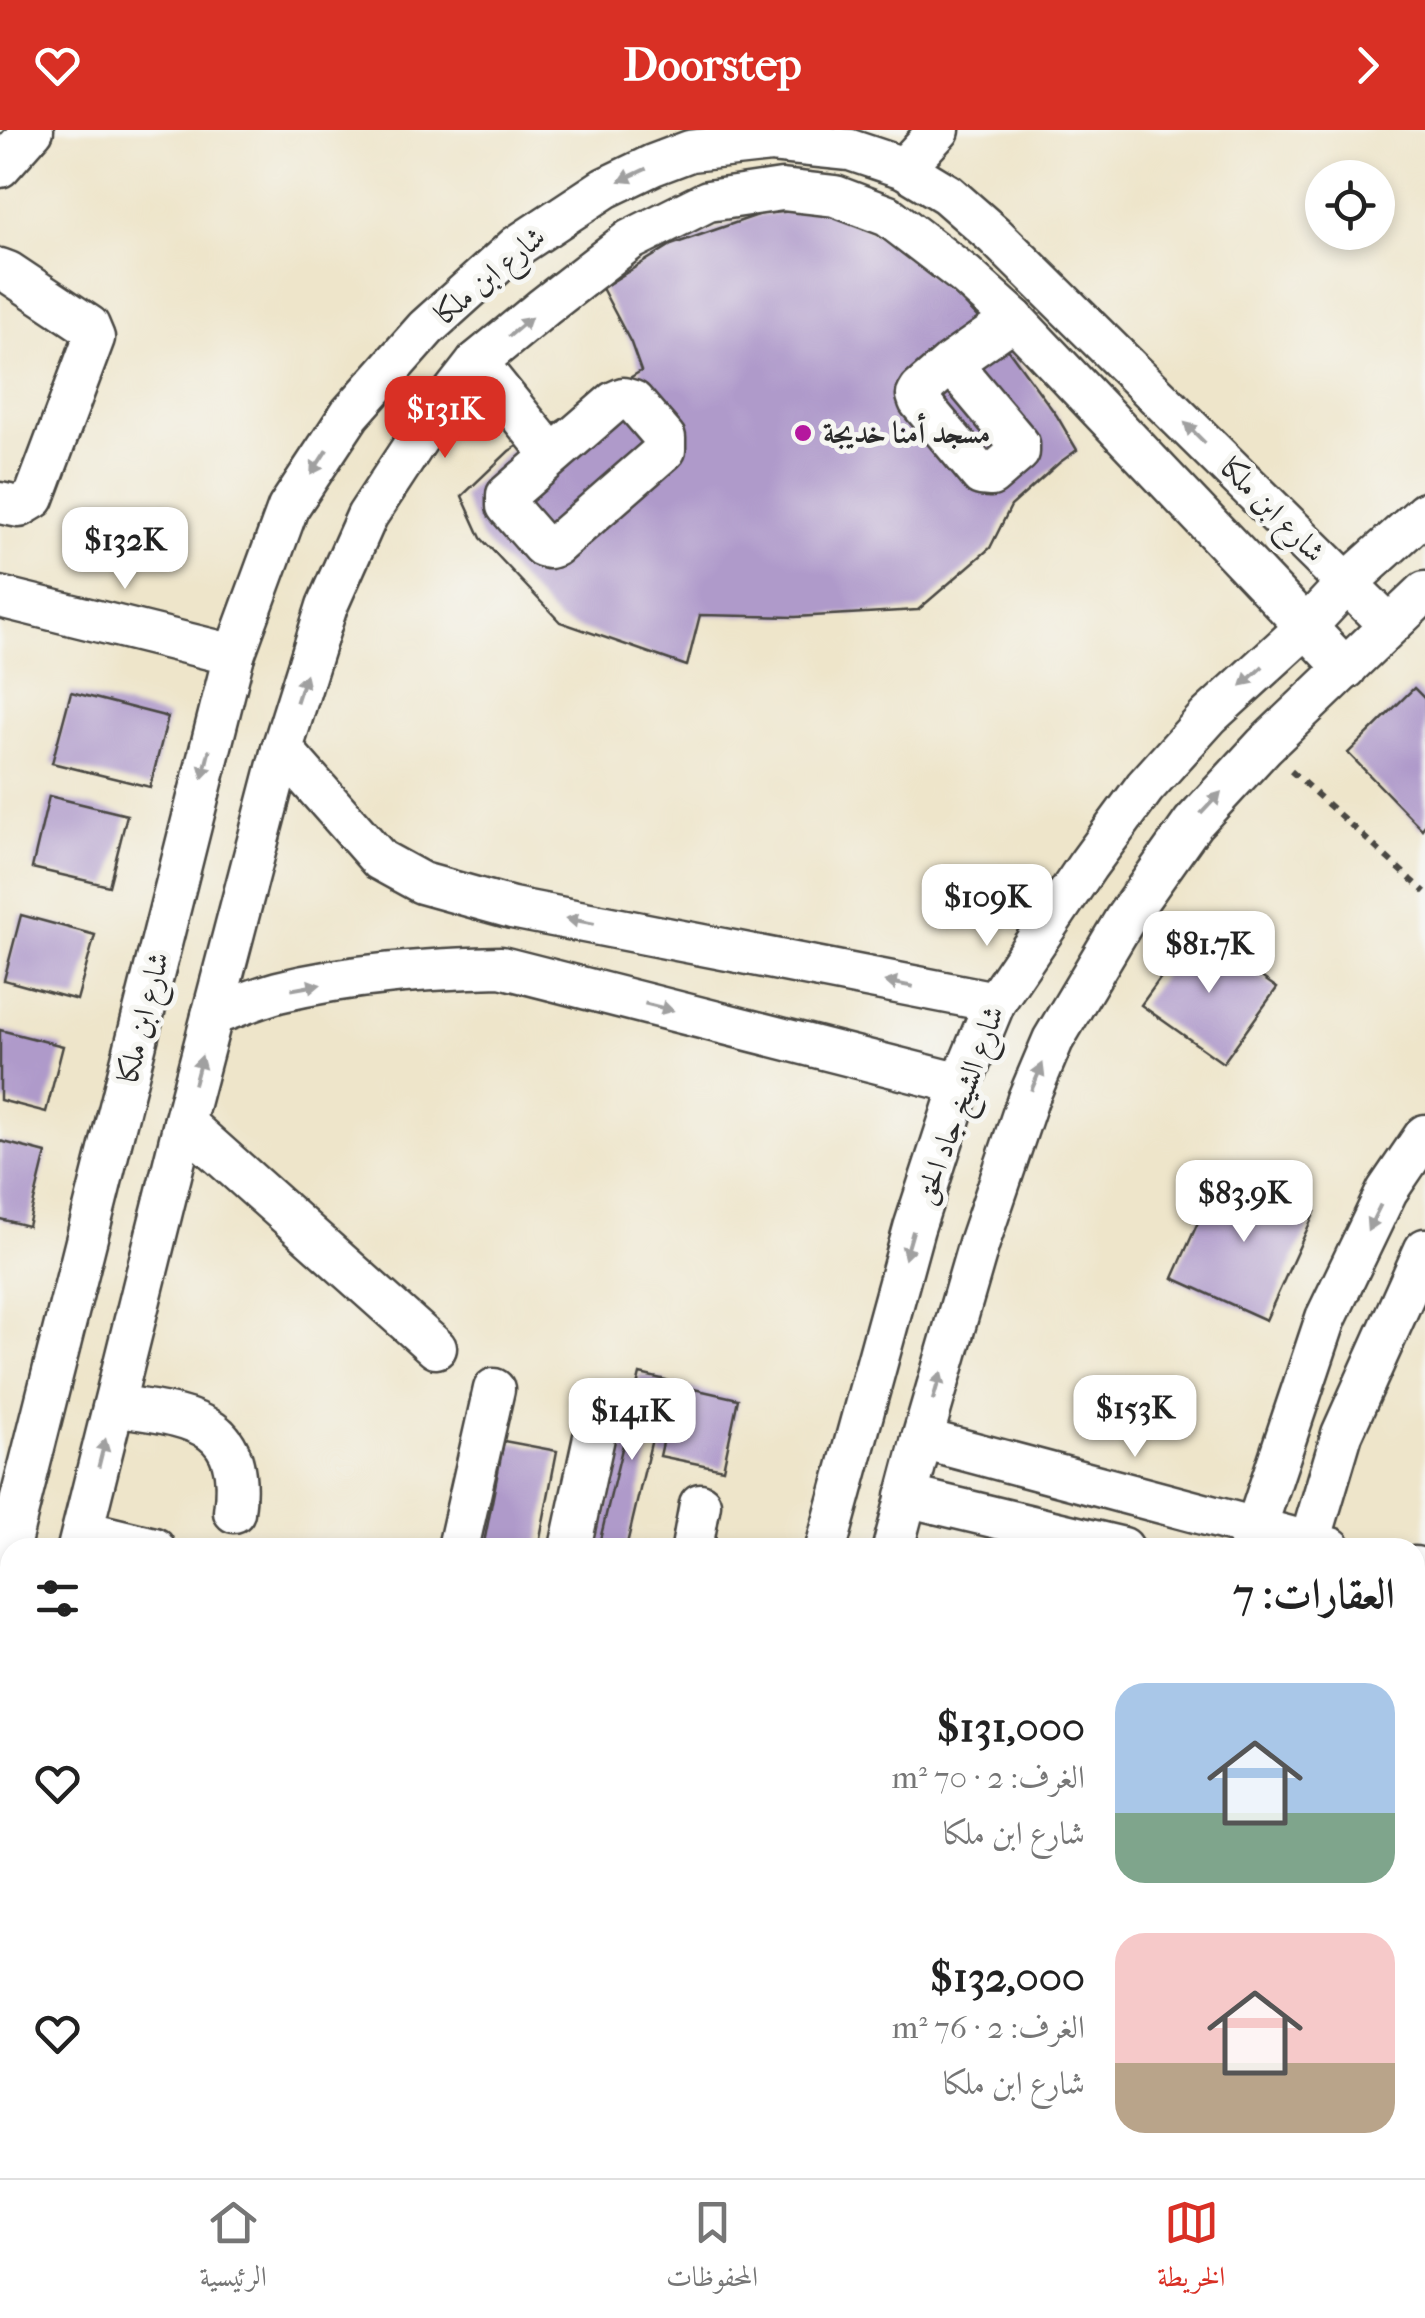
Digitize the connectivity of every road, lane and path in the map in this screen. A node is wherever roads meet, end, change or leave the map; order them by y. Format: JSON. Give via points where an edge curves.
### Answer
{"nodes":[{"id":1,"x":33,"y":130,"type":"edge"},
{"id":2,"x":939,"y":130,"type":"edge"},
{"id":3,"x":0,"y":168,"type":"edge"},
{"id":4,"x":904,"y":168,"type":"junction"},
{"id":5,"x":995,"y":236,"type":"junction"},
{"id":6,"x":0,"y":268,"type":"edge"},
{"id":7,"x":965,"y":275,"type":"junction"},
{"id":8,"x":1014,"y":319,"type":"junction"},
{"id":9,"x":477,"y":362,"type":"junction"},
{"id":10,"x":950,"y":363,"type":"dead end"},
{"id":11,"x":552,"y":455,"type":"dead end"},
{"id":12,"x":0,"y":503,"type":"edge"},
{"id":13,"x":1425,"y":513,"type":"edge"},
{"id":14,"x":1347,"y":582,"type":"junction"},
{"id":15,"x":1425,"y":592,"type":"edge"},
{"id":16,"x":0,"y":598,"type":"edge"},
{"id":17,"x":1388,"y":625,"type":"junction"},
{"id":18,"x":1305,"y":628,"type":"junction"},
{"id":19,"x":234,"y":656,"type":"junction"},
{"id":20,"x":1346,"y":669,"type":"junction"},
{"id":21,"x":1264,"y":746,"type":"junction"},
{"id":22,"x":282,"y":749,"type":"junction"},
{"id":23,"x":1425,"y":892,"type":"edge"},
{"id":24,"x":995,"y":1002,"type":"junction"},
{"id":25,"x":212,"y":1015,"type":"junction"},
{"id":26,"x":961,"y":1084,"type":"junction"},
{"id":27,"x":184,"y":1123,"type":"junction"},
{"id":28,"x":1425,"y":1134,"type":"edge"},
{"id":29,"x":1425,"y":1250,"type":"edge"},
{"id":30,"x":436,"y":1348,"type":"dead end"},
{"id":31,"x":494,"y":1389,"type":"dead end"},
{"id":32,"x":114,"y":1405,"type":"junction"},
{"id":33,"x":594,"y":1437,"type":"dead end"},
{"id":34,"x":922,"y":1439,"type":"junction"},
{"id":35,"x":906,"y":1496,"type":"junction"},
{"id":36,"x":700,"y":1504,"type":"dead end"},
{"id":37,"x":234,"y":1512,"type":"dead end"},
{"id":38,"x":11,"y":1538,"type":"edge"},
{"id":39,"x":80,"y":1538,"type":"edge"},
{"id":40,"x":460,"y":1538,"type":"edge"},
{"id":41,"x":572,"y":1538,"type":"edge"},
{"id":42,"x":694,"y":1538,"type":"edge"},
{"id":43,"x":829,"y":1538,"type":"edge"},
{"id":44,"x":896,"y":1538,"type":"edge"},
{"id":45,"x":1080,"y":1538,"type":"edge"},
{"id":46,"x":1252,"y":1538,"type":"edge"},
{"id":47,"x":1318,"y":1538,"type":"edge"}],
"edges":[{"from":1,"to":3,"type":"street"},
{"from":2,"to":4,"type":"street"},
{"from":4,"to":5,"type":"street","name":"شارع ابن ملكا"},
{"from":4,"to":19,"type":"street","name":"شارع ابن ملكا","one_way":true,"via":[[850,150],[771,142],[690,151],[604,188],[518,246],[426,328],[350,414],[288,508]]},
{"from":5,"to":7,"type":"street"},
{"from":14,"to":5,"type":"street","name":"شارع ابن ملكا","one_way":true},
{"from":6,"to":12,"type":"street","via":[[89,326],[94,338],[34,498],[19,507]]},
{"from":7,"to":8,"type":"street","name":"شارع ابن ملكا"},
{"from":9,"to":7,"type":"street","name":"شارع ابن ملكا","one_way":true,"via":[[630,240],[708,201],[782,190],[835,196],[888,216]]},
{"from":8,"to":10,"type":"street"},
{"from":8,"to":18,"type":"street","name":"شارع ابن ملكا"},
{"from":9,"to":11,"type":"street"},
{"from":22,"to":9,"type":"street","name":"شارع ابن ملكا","one_way":true,"via":[[327,606],[367,516]]},
{"from":13,"to":14,"type":"street","name":"شارع الشيخ جاد الحق"},
{"from":14,"to":17,"type":"street","name":"شارع ابن ملكا"},
{"from":14,"to":18,"type":"street","name":"شارع الشيخ جاد الحق"},
{"from":15,"to":17,"type":"street","name":"شارع الشيخ جاد الحق"},
{"from":16,"to":19,"type":"street"},
{"from":17,"to":20,"type":"street","name":"شارع الشيخ جاد الحق"},
{"from":18,"to":20,"type":"street","name":"شارع ابن ملكا"},
{"from":18,"to":24,"type":"street","name":"شارع الشيخ جاد الحق","one_way":true,"via":[[1209,716],[1145,787]]},
{"from":19,"to":38,"type":"street","name":"شارع ابن ملكا","one_way":true},
{"from":20,"to":21,"type":"street","name":"شارع الشيخ جاد الحق"},
{"from":21,"to":23,"type":"path"},
{"from":34,"to":21,"type":"street","name":"شارع الشيخ جاد الحق","one_way":true,"via":[[979,1244],[1052,1040],[1193,823]]},
{"from":24,"to":22,"type":"street","one_way":true,"via":[[512,908],[422,882],[380,860]]},
{"from":22,"to":25,"type":"street","name":"شارع ابن ملكا"},
{"from":24,"to":26,"type":"street","name":"شارع الشيخ جاد الحق"},
{"from":25,"to":26,"type":"street","one_way":true,"via":[[278,992],[432,969],[502,967]]},
{"from":27,"to":25,"type":"street","name":"شارع ابن ملكا","one_way":true},
{"from":26,"to":43,"type":"street","name":"شارع الشيخ جاد الحق","one_way":true},
{"from":27,"to":30,"type":"street"},
{"from":27,"to":32,"type":"street","name":"شارع ابن ملكا"},
{"from":28,"to":46,"type":"street","one_way":true,"via":[[1388,1191],[1326,1318]]},
{"from":29,"to":47,"type":"street","via":[[1342,1434]]},
{"from":31,"to":40,"type":"street"},
{"from":32,"to":37,"type":"street","via":[[210,1427],[231,1452],[238,1484]]},
{"from":39,"to":32,"type":"street","name":"شارع ابن ملكا","one_way":true},
{"from":33,"to":41,"type":"street"},
{"from":34,"to":35,"type":"street","name":"شارع الشيخ جاد الحق"},
{"from":34,"to":46,"type":"street"},
{"from":35,"to":44,"type":"street","name":"شارع الشيخ جاد الحق"},
{"from":35,"to":45,"type":"street"},
{"from":36,"to":42,"type":"street"}]}
